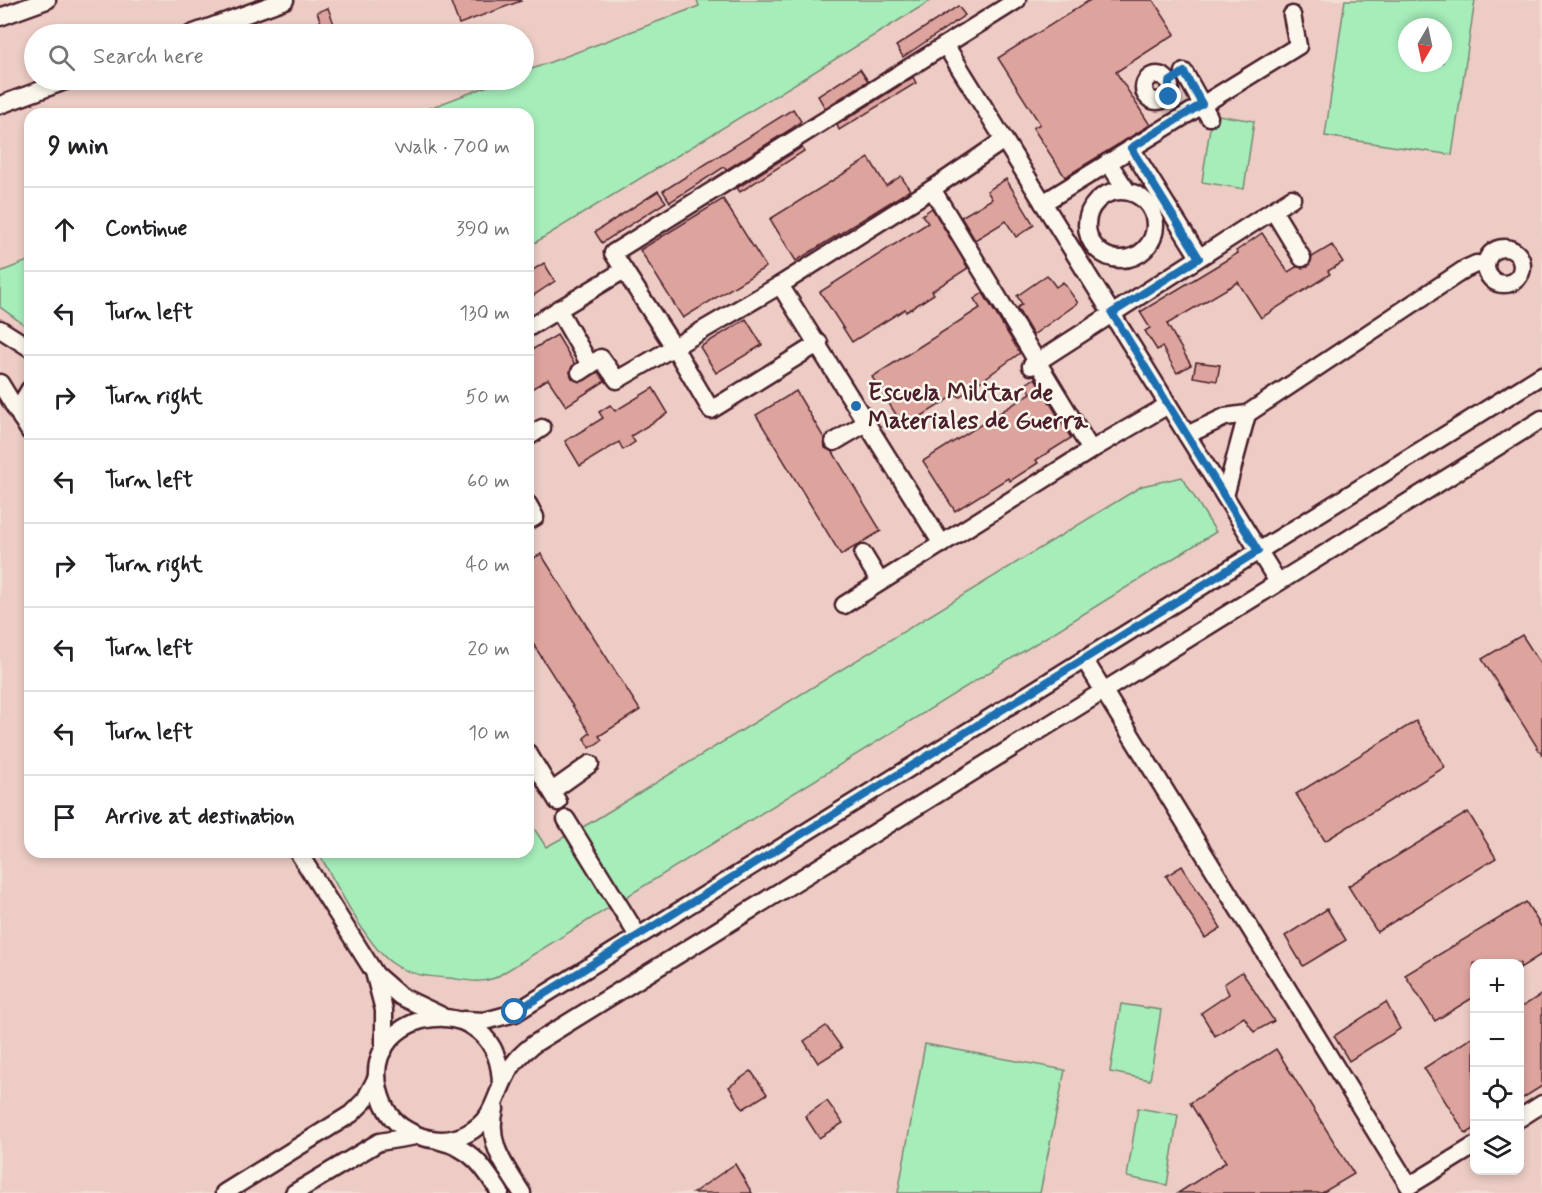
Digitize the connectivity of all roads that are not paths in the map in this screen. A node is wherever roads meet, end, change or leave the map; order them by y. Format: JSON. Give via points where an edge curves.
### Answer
{"nodes":[{"id":1,"x":47,"y":0,"type":"edge"},
{"id":2,"x":285,"y":0,"type":"edge"},
{"id":3,"x":1017,"y":0,"type":"edge"},
{"id":4,"x":1292,"y":15,"type":"dead end"},
{"id":5,"x":0,"y":17,"type":"edge"},
{"id":6,"x":219,"y":24,"type":"edge"},
{"id":7,"x":946,"y":46,"type":"junction"},
{"id":8,"x":1169,"y":82,"type":"dead end"},
{"id":9,"x":41,"y":90,"type":"edge"},
{"id":10,"x":0,"y":105,"type":"edge"},
{"id":11,"x":1205,"y":111,"type":"junction"},
{"id":12,"x":1004,"y":140,"type":"junction"},
{"id":13,"x":1131,"y":148,"type":"junction"},
{"id":14,"x":1108,"y":162,"type":"junction"},
{"id":15,"x":932,"y":189,"type":"junction"},
{"id":16,"x":1126,"y":191,"type":"junction"},
{"id":17,"x":1292,"y":198,"type":"dead end"},
{"id":18,"x":1043,"y":203,"type":"junction"},
{"id":19,"x":1273,"y":210,"type":"junction"},
{"id":20,"x":1112,"y":258,"type":"junction"},
{"id":21,"x":1199,"y":258,"type":"junction"},
{"id":22,"x":1302,"y":258,"type":"dead end"},
{"id":23,"x":1486,"y":265,"type":"dead end"},
{"id":24,"x":624,"y":270,"type":"junction"},
{"id":25,"x":1087,"y":274,"type":"junction"},
{"id":26,"x":780,"y":285,"type":"junction"},
{"id":27,"x":558,"y":309,"type":"junction"},
{"id":28,"x":1112,"y":313,"type":"junction"},
{"id":29,"x":534,"y":324,"type":"edge"},
{"id":30,"x":0,"y":329,"type":"edge"},
{"id":31,"x":819,"y":343,"type":"junction"},
{"id":32,"x":24,"y":344,"type":"edge"},
{"id":33,"x":674,"y":347,"type":"junction"},
{"id":34,"x":1035,"y":364,"type":"junction"},
{"id":35,"x":1542,"y":375,"type":"edge"},
{"id":36,"x":0,"y":383,"type":"edge"},
{"id":37,"x":24,"y":399,"type":"edge"},
{"id":38,"x":1168,"y":405,"type":"junction"},
{"id":39,"x":1247,"y":414,"type":"junction"},
{"id":40,"x":24,"y":417,"type":"edge"},
{"id":41,"x":1542,"y":419,"type":"edge"},
{"id":42,"x":24,"y":422,"type":"edge"},
{"id":43,"x":866,"y":423,"type":"junction"},
{"id":44,"x":542,"y":428,"type":"dead end"},
{"id":45,"x":534,"y":433,"type":"edge"},
{"id":46,"x":1187,"y":435,"type":"junction"},
{"id":47,"x":834,"y":442,"type":"dead end"},
{"id":48,"x":1091,"y":450,"type":"junction"},
{"id":49,"x":1225,"y":496,"type":"junction"},
{"id":50,"x":942,"y":544,"type":"junction"},
{"id":51,"x":1258,"y":551,"type":"junction"},
{"id":52,"x":863,"y":554,"type":"dead end"},
{"id":53,"x":880,"y":582,"type":"junction"},
{"id":54,"x":1278,"y":582,"type":"junction"},
{"id":55,"x":844,"y":605,"type":"dead end"},
{"id":56,"x":1084,"y":659,"type":"junction"},
{"id":57,"x":1102,"y":692,"type":"junction"},
{"id":58,"x":534,"y":763,"type":"edge"},
{"id":59,"x":590,"y":764,"type":"dead end"},
{"id":60,"x":566,"y":819,"type":"dead end"},
{"id":61,"x":302,"y":858,"type":"edge"},
{"id":62,"x":638,"y":936,"type":"junction"},
{"id":63,"x":374,"y":972,"type":"junction"},
{"id":64,"x":450,"y":1017,"type":"junction"},
{"id":65,"x":381,"y":1059,"type":"junction"},
{"id":66,"x":499,"y":1094,"type":"junction"},
{"id":67,"x":1542,"y":1104,"type":"edge"},
{"id":68,"x":1524,"y":1115,"type":"edge"},
{"id":69,"x":425,"y":1138,"type":"junction"},
{"id":70,"x":1470,"y":1148,"type":"edge"},
{"id":71,"x":224,"y":1193,"type":"edge"},
{"id":72,"x":294,"y":1193,"type":"edge"},
{"id":73,"x":500,"y":1193,"type":"edge"},
{"id":74,"x":522,"y":1193,"type":"edge"}],
"edges":[{"from":1,"to":5,"type":"street"},
{"from":2,"to":6,"type":"street"},
{"from":3,"to":7,"type":"street"},
{"from":4,"to":11,"type":"street","via":[[1298,46]]},
{"from":7,"to":12,"type":"street"},
{"from":7,"to":24,"type":"street","via":[[614,253]]},
{"from":8,"to":11,"type":"street","via":[[1190,68]]},
{"from":9,"to":10,"type":"street"},
{"from":11,"to":13,"type":"street"},
{"from":12,"to":15,"type":"street"},
{"from":12,"to":18,"type":"street"},
{"from":13,"to":14,"type":"street"},
{"from":13,"to":21,"type":"street"},
{"from":14,"to":16,"type":"street"},
{"from":14,"to":18,"type":"street"},
{"from":15,"to":26,"type":"street"},
{"from":15,"to":34,"type":"street"},
{"from":16,"to":20,"type":"street","via":[[1100,197],[1088,215],[1086,225],[1093,245]]},
{"from":16,"to":20,"type":"street","via":[[1149,204],[1154,214],[1154,235],[1141,253],[1131,258]]},
{"from":17,"to":19,"type":"street"},
{"from":18,"to":25,"type":"street"},
{"from":19,"to":21,"type":"street"},
{"from":19,"to":22,"type":"street"},
{"from":20,"to":25,"type":"street"},
{"from":21,"to":28,"type":"street"},
{"from":23,"to":39,"type":"street","via":[[1465,269]]},
{"from":24,"to":27,"type":"street"},
{"from":24,"to":33,"type":"street"},
{"from":25,"to":28,"type":"street"},
{"from":26,"to":31,"type":"street"},
{"from":26,"to":33,"type":"street"},
{"from":27,"to":29,"type":"street"},
{"from":27,"to":33,"type":"street","via":[[585,369],[601,358],[617,380]]},
{"from":28,"to":34,"type":"street"},
{"from":28,"to":38,"type":"street"},
{"from":30,"to":32,"type":"street"},
{"from":31,"to":33,"type":"street","via":[[711,410]]},
{"from":31,"to":43,"type":"street"},
{"from":34,"to":48,"type":"street"},
{"from":35,"to":51,"type":"street"},
{"from":36,"to":42,"type":"street"},
{"from":37,"to":40,"type":"street","via":[[21,404]]},
{"from":38,"to":46,"type":"street"},
{"from":38,"to":48,"type":"street"},
{"from":39,"to":46,"type":"street","via":[[1225,417]]},
{"from":39,"to":49,"type":"street"},
{"from":41,"to":54,"type":"street"},
{"from":43,"to":47,"type":"street"},
{"from":43,"to":50,"type":"street"},
{"from":44,"to":45,"type":"street"},
{"from":46,"to":49,"type":"street"},
{"from":48,"to":50,"type":"street"},
{"from":49,"to":51,"type":"street"},
{"from":50,"to":53,"type":"street"},
{"from":51,"to":54,"type":"street"},
{"from":51,"to":56,"type":"street"},
{"from":52,"to":53,"type":"street"},
{"from":53,"to":55,"type":"street"},
{"from":54,"to":57,"type":"street"},
{"from":56,"to":57,"type":"street"},
{"from":56,"to":62,"type":"street"},
{"from":57,"to":66,"type":"street","via":[[534,1044],[512,1065]]},
{"from":57,"to":70,"type":"street","via":[[1409,1186]]},
{"from":58,"to":59,"type":"street","via":[[555,797]]},
{"from":60,"to":62,"type":"street"},
{"from":61,"to":63,"type":"street"},
{"from":62,"to":64,"type":"street","via":[[515,1012],[485,1021]]},
{"from":63,"to":64,"type":"street","via":[[400,996]]},
{"from":63,"to":65,"type":"street","via":[[384,1010]]},
{"from":64,"to":65,"type":"street","via":[[430,1017],[409,1025],[392,1039]]},
{"from":64,"to":66,"type":"street","via":[[475,1028],[491,1043],[501,1071]]},
{"from":65,"to":69,"type":"street","via":[[378,1084],[386,1108],[402,1127]]},
{"from":65,"to":71,"type":"street","via":[[371,1092],[359,1108]]},
{"from":66,"to":69,"type":"street","via":[[489,1115],[471,1131],[449,1139]]},
{"from":66,"to":74,"type":"street","via":[[492,1122],[494,1143]]},
{"from":67,"to":68,"type":"street"},
{"from":69,"to":72,"type":"street","via":[[398,1137],[371,1146]]},
{"from":69,"to":73,"type":"street","via":[[459,1147],[475,1157]]}]}
